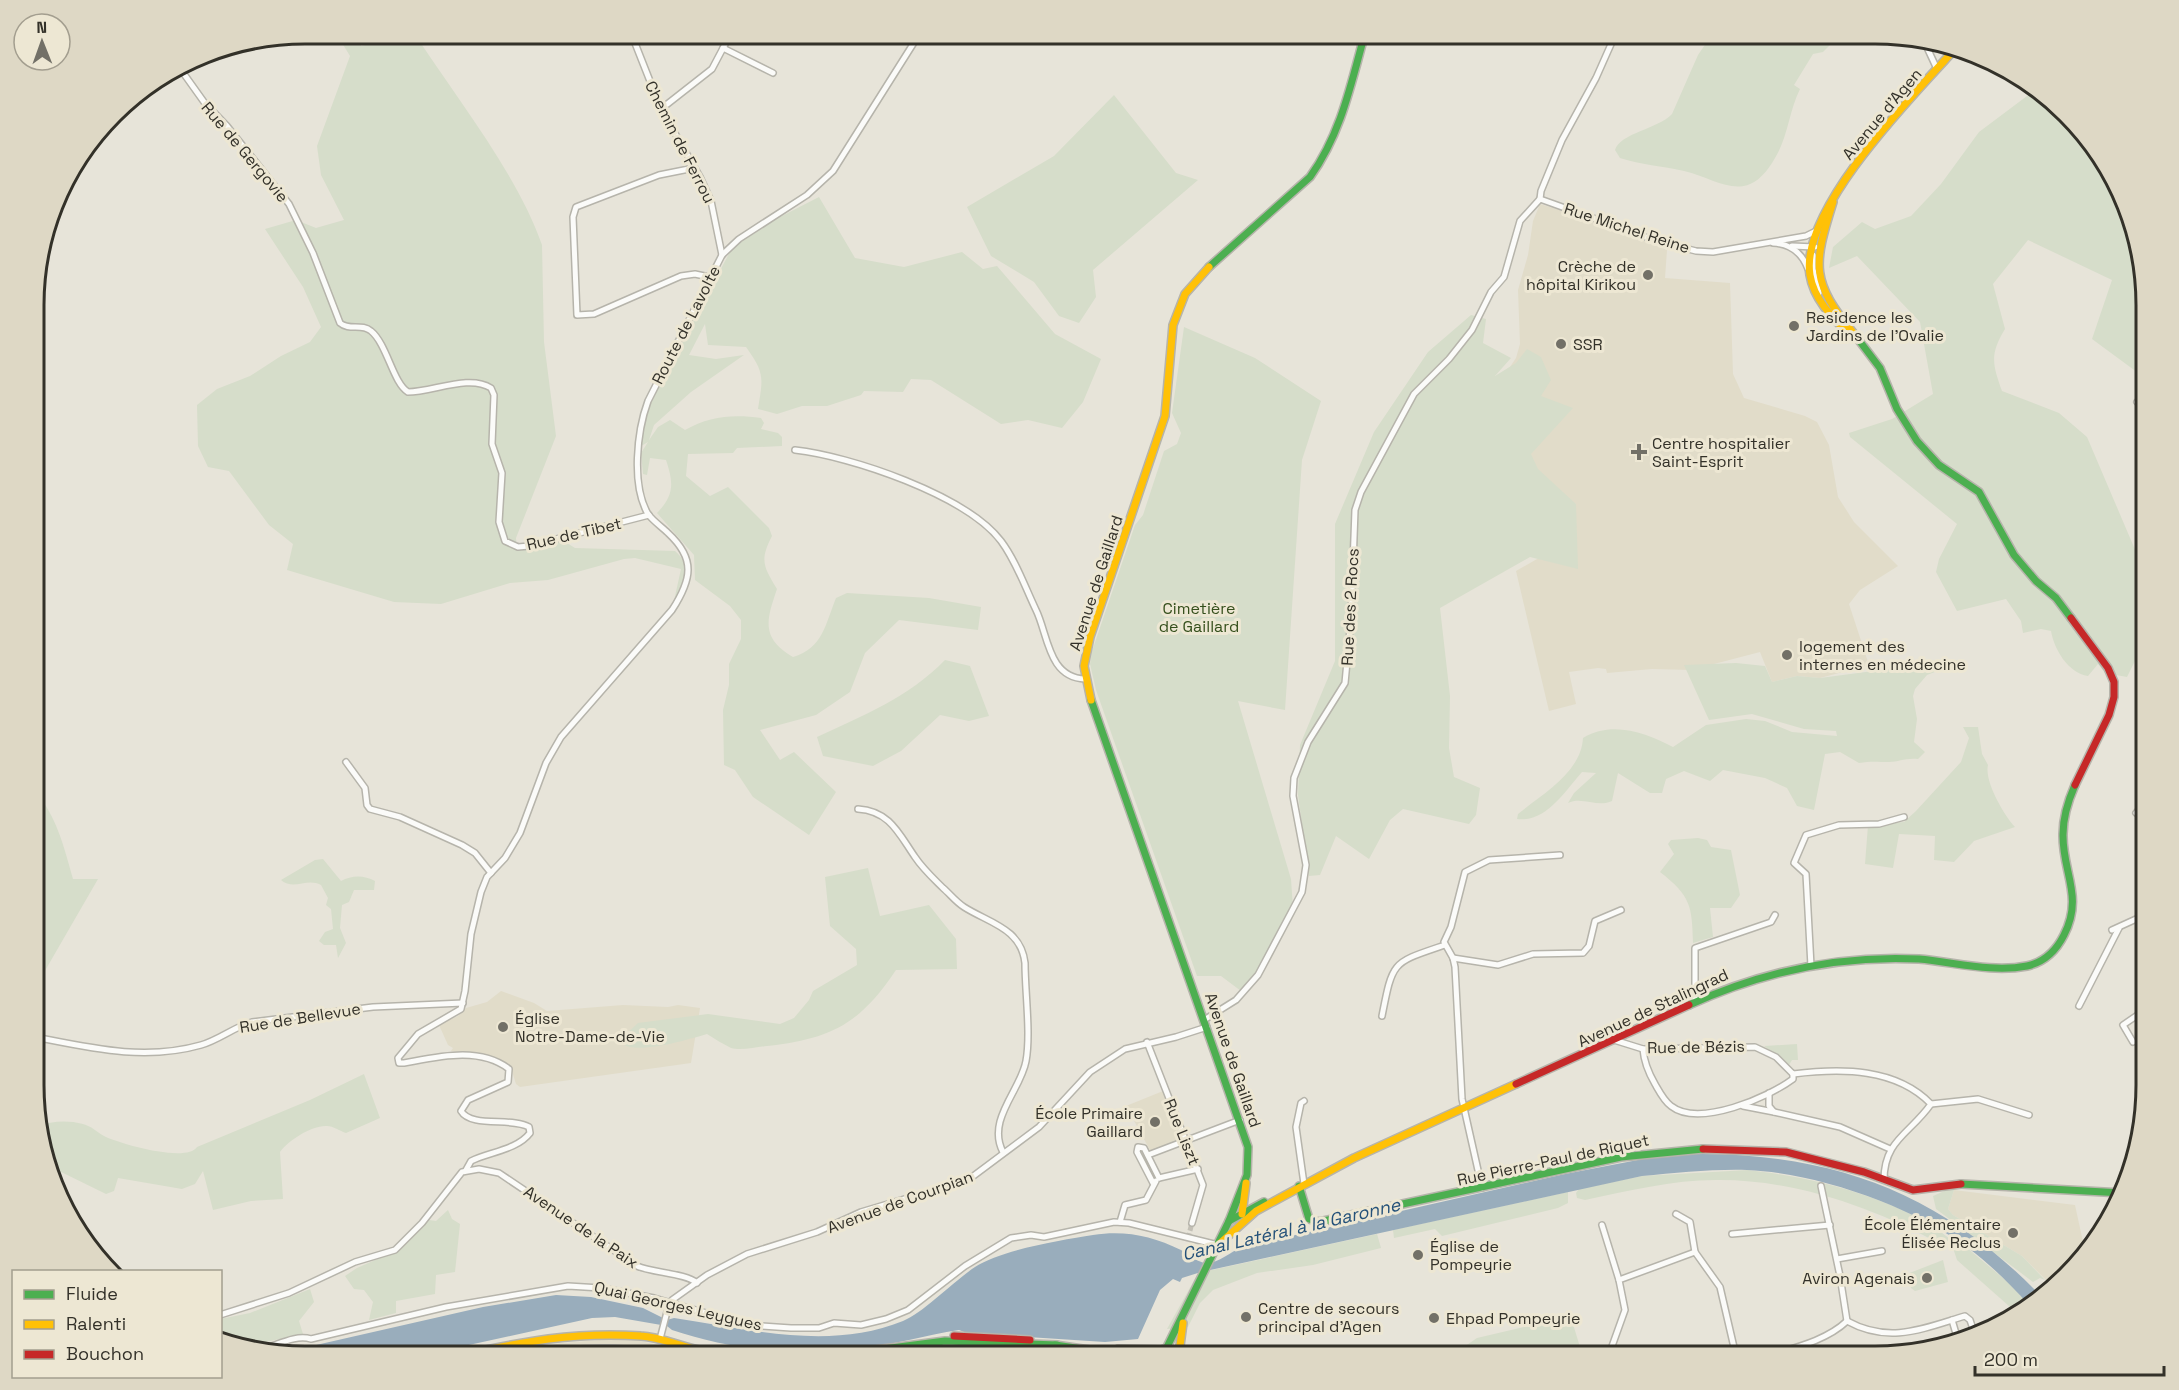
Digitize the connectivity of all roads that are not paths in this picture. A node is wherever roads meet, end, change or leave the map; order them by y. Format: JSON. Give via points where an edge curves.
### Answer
{"nodes":[{"id":1,"x":635,"y":44,"type":"edge"},
{"id":2,"x":725,"y":44,"type":"edge"},
{"id":3,"x":913,"y":44,"type":"edge"},
{"id":4,"x":1362,"y":44,"type":"edge"},
{"id":5,"x":1610,"y":44,"type":"edge"},
{"id":6,"x":723,"y":48,"type":"junction"},
{"id":7,"x":1928,"y":49,"type":"edge"},
{"id":8,"x":1950,"y":54,"type":"edge"},
{"id":9,"x":1937,"y":69,"type":"junction"},
{"id":10,"x":183,"y":73,"type":"edge"},
{"id":11,"x":773,"y":73,"type":"dead end"},
{"id":12,"x":661,"y":109,"type":"junction"},
{"id":13,"x":694,"y":168,"type":"junction"},
{"id":14,"x":1540,"y":199,"type":"junction"},
{"id":15,"x":1833,"y":202,"type":"junction"},
{"id":16,"x":1816,"y":231,"type":"junction"},
{"id":17,"x":718,"y":236,"type":"junction"},
{"id":18,"x":1797,"y":238,"type":"junction"},
{"id":19,"x":1821,"y":240,"type":"junction"},
{"id":20,"x":1750,"y":244,"type":"junction"},
{"id":21,"x":732,"y":245,"type":"junction"},
{"id":22,"x":1790,"y":245,"type":"junction"},
{"id":23,"x":1813,"y":246,"type":"junction"},
{"id":24,"x":722,"y":255,"type":"junction"},
{"id":25,"x":709,"y":277,"type":"junction"},
{"id":26,"x":1812,"y":282,"type":"junction"},
{"id":27,"x":1832,"y":307,"type":"junction"},
{"id":28,"x":1869,"y":353,"type":"junction"},
{"id":29,"x":494,"y":395,"type":"joint"},
{"id":30,"x":795,"y":450,"type":"dead end"},
{"id":31,"x":649,"y":515,"type":"junction"},
{"id":32,"x":1085,"y":679,"type":"junction"},
{"id":33,"x":346,"y":762,"type":"dead end"},
{"id":34,"x":858,"y":809,"type":"dead end"},
{"id":35,"x":1904,"y":818,"type":"dead end"},
{"id":36,"x":1560,"y":855,"type":"dead end"},
{"id":37,"x":491,"y":873,"type":"junction"},
{"id":38,"x":1621,"y":910,"type":"dead end"},
{"id":39,"x":1775,"y":915,"type":"dead end"},
{"id":40,"x":2136,"y":920,"type":"edge"},
{"id":41,"x":2119,"y":928,"type":"junction"},
{"id":42,"x":2112,"y":930,"type":"dead end"},
{"id":43,"x":1444,"y":945,"type":"junction"},
{"id":44,"x":1454,"y":958,"type":"junction"},
{"id":45,"x":1811,"y":966,"type":"junction"},
{"id":46,"x":1695,"y":1000,"type":"junction"},
{"id":47,"x":463,"y":1003,"type":"junction"},
{"id":48,"x":2079,"y":1006,"type":"dead end"},
{"id":49,"x":1382,"y":1016,"type":"dead end"},
{"id":50,"x":2136,"y":1016,"type":"edge"},
{"id":51,"x":1206,"y":1023,"type":"junction"},
{"id":52,"x":1624,"y":1035,"type":"junction"},
{"id":53,"x":44,"y":1039,"type":"edge"},
{"id":54,"x":1614,"y":1040,"type":"junction"},
{"id":55,"x":1147,"y":1042,"type":"junction"},
{"id":56,"x":2133,"y":1042,"type":"dead end"},
{"id":57,"x":1640,"y":1048,"type":"junction"},
{"id":58,"x":1793,"y":1074,"type":"junction"},
{"id":59,"x":1769,"y":1093,"type":"junction"},
{"id":60,"x":1304,"y":1101,"type":"dead end"},
{"id":61,"x":1931,"y":1104,"type":"junction"},
{"id":62,"x":1743,"y":1106,"type":"junction"},
{"id":63,"x":1463,"y":1107,"type":"junction"},
{"id":64,"x":1774,"y":1112,"type":"junction"},
{"id":65,"x":2029,"y":1115,"type":"dead end"},
{"id":66,"x":1240,"y":1120,"type":"junction"},
{"id":67,"x":1184,"y":1140,"type":"junction"},
{"id":68,"x":1890,"y":1149,"type":"junction"},
{"id":69,"x":1003,"y":1152,"type":"junction"},
{"id":70,"x":1148,"y":1155,"type":"junction"},
{"id":71,"x":1197,"y":1170,"type":"junction"},
{"id":72,"x":464,"y":1171,"type":"junction"},
{"id":73,"x":1247,"y":1175,"type":"junction"},
{"id":74,"x":1159,"y":1178,"type":"junction"},
{"id":75,"x":1884,"y":1180,"type":"junction"},
{"id":76,"x":1153,"y":1183,"type":"junction"},
{"id":77,"x":1301,"y":1185,"type":"junction"},
{"id":78,"x":1821,"y":1186,"type":"dead end"},
{"id":79,"x":1482,"y":1188,"type":"junction"},
{"id":80,"x":2113,"y":1193,"type":"edge"},
{"id":81,"x":1242,"y":1212,"type":"junction"},
{"id":82,"x":1676,"y":1214,"type":"dead end"},
{"id":83,"x":1229,"y":1221,"type":"junction"},
{"id":84,"x":1120,"y":1222,"type":"junction"},
{"id":85,"x":1192,"y":1223,"type":"tunnel mouth"},
{"id":86,"x":1602,"y":1225,"type":"dead end"},
{"id":87,"x":1830,"y":1225,"type":"junction"},
{"id":88,"x":1229,"y":1233,"type":"junction"},
{"id":89,"x":1732,"y":1234,"type":"dead end"},
{"id":90,"x":1218,"y":1246,"type":"junction"},
{"id":91,"x":1882,"y":1251,"type":"dead end"},
{"id":92,"x":1695,"y":1252,"type":"junction"},
{"id":93,"x":1836,"y":1259,"type":"junction"},
{"id":94,"x":707,"y":1275,"type":"junction"},
{"id":95,"x":685,"y":1277,"type":"junction"},
{"id":96,"x":1619,"y":1280,"type":"junction"},
{"id":97,"x":697,"y":1283,"type":"junction"},
{"id":98,"x":669,"y":1305,"type":"junction"},
{"id":99,"x":222,"y":1314,"type":"edge"},
{"id":100,"x":1183,"y":1318,"type":"junction"},
{"id":101,"x":1952,"y":1320,"type":"junction"},
{"id":102,"x":1846,"y":1321,"type":"junction"},
{"id":103,"x":1972,"y":1328,"type":"edge"},
{"id":104,"x":1956,"y":1334,"type":"edge"},
{"id":105,"x":661,"y":1337,"type":"junction"},
{"id":106,"x":278,"y":1345,"type":"edge"},
{"id":107,"x":503,"y":1346,"type":"edge"},
{"id":108,"x":687,"y":1346,"type":"edge"},
{"id":109,"x":901,"y":1346,"type":"edge"},
{"id":110,"x":1064,"y":1346,"type":"edge"},
{"id":111,"x":1168,"y":1346,"type":"edge"},
{"id":112,"x":1181,"y":1346,"type":"edge"},
{"id":113,"x":1612,"y":1346,"type":"edge"},
{"id":114,"x":1734,"y":1346,"type":"edge"},
{"id":115,"x":1798,"y":1346,"type":"edge"}],
"edges":[{"from":1,"to":12,"type":"street","name":"Chemin de Ferrou"},
{"from":2,"to":6,"type":"street"},
{"from":3,"to":21,"type":"street","name":"Route de Lavolte","via":[[833,171],[807,195]]},
{"from":4,"to":32,"type":"street","name":"Avenue de Gaillard","via":[[1335,138],[1324,159],[1310,177],[1200,275],[1179,306],[1173,325],[1165,416],[1090,637]]},
{"from":5,"to":14,"type":"street","via":[[1562,140]]},
{"from":6,"to":11,"type":"street"},
{"from":6,"to":12,"type":"street","via":[[712,69]]},
{"from":7,"to":9,"type":"street"},
{"from":8,"to":9,"type":"street","name":"Avenue d'Agen"},
{"from":9,"to":15,"type":"street","name":"Avenue d'Agen","via":[[1867,150]]},
{"from":10,"to":29,"type":"street","name":"Rue de Gergovie","via":[[289,204],[340,323],[346,328],[371,331],[406,390],[481,384],[491,388]]},
{"from":12,"to":13,"type":"street","name":"Chemin de Ferrou"},
{"from":13,"to":17,"type":"street","name":"Chemin de Ferrou","via":[[714,211]]},
{"from":13,"to":25,"type":"street","via":[[658,175],[576,207],[573,217],[577,315],[594,314],[681,276]]},
{"from":14,"to":20,"type":"street","name":"Rue Michel Reine","via":[[1677,247],[1713,252]]},
{"from":14,"to":51,"type":"street","name":"Rue des 2 Rocs","via":[[1520,221],[1504,277],[1491,292],[1472,330],[1414,394],[1361,492],[1355,510],[1346,683],[1308,742],[1294,778],[1293,796],[1306,865],[1302,892],[1256,979]]},
{"from":15,"to":16,"type":"street","name":"Avenue d'Agen"},
{"from":15,"to":19,"type":"street","name":"Avenue d'Agen"},
{"from":16,"to":18,"type":"street","name":"Rue Michel Reine"},
{"from":16,"to":23,"type":"street","name":"Avenue d'Agen"},
{"from":17,"to":21,"type":"street"},
{"from":17,"to":24,"type":"street","name":"Chemin de Ferrou"},
{"from":18,"to":20,"type":"street","name":"Rue Michel Reine"},
{"from":18,"to":23,"type":"street","name":"Rue Michel Reine"},
{"from":19,"to":23,"type":"street"},
{"from":19,"to":27,"type":"street","name":"Avenue de Stalingrad","via":[[1818,269],[1823,292]]},
{"from":20,"to":22,"type":"street","name":"Rue Michel Reine"},
{"from":21,"to":24,"type":"street","name":"Route de Lavolte"},
{"from":22,"to":23,"type":"street","name":"Rue Michel Reine"},
{"from":22,"to":26,"type":"street","via":[[1804,260]]},
{"from":23,"to":26,"type":"street","name":"Avenue de Stalingrad","via":[[1809,263]]},
{"from":23,"to":27,"type":"street","via":[[1817,286],[1826,304]]},
{"from":24,"to":25,"type":"street","name":"Route de Lavolte"},
{"from":25,"to":31,"type":"street","name":"Route de Lavolte","via":[[640,424],[638,469]]},
{"from":26,"to":28,"type":"street","name":"Avenue de Stalingrad","via":[[1822,306]]},
{"from":27,"to":28,"type":"street","name":"Avenue de Stalingrad"},
{"from":28,"to":45,"type":"street","name":"Avenue de Stalingrad","via":[[1918,442],[1940,465],[1968,481],[1985,499],[2007,545],[2036,582],[2057,599],[2082,638],[2105,664],[2115,682],[2114,698],[2064,815],[2064,844],[2076,903],[2070,923],[2052,954],[2032,965],[2014,967],[1909,959]]},
{"from":29,"to":31,"type":"street","name":"Rue de Tibet","via":[[492,444],[502,473],[499,522],[506,542],[529,546]]},
{"from":30,"to":32,"type":"street","via":[[875,468],[978,519],[999,539],[1016,567],[1054,659],[1069,675]]},
{"from":31,"to":37,"type":"street","via":[[688,557],[689,572],[682,590],[672,610],[557,743],[520,833]]},
{"from":32,"to":51,"type":"street","name":"Avenue de Gaillard"},
{"from":33,"to":37,"type":"street","via":[[365,788],[370,809],[400,817],[462,845],[475,853]]},
{"from":34,"to":69,"type":"street","via":[[885,817],[943,888],[962,906],[1010,933],[1022,949],[1027,1059],[1003,1111]]},
{"from":35,"to":45,"type":"street","via":[[1879,824],[1839,825],[1806,835],[1794,863],[1806,874]]},
{"from":36,"to":43,"type":"street","via":[[1489,860],[1465,872]]},
{"from":37,"to":47,"type":"street","via":[[476,909]]},
{"from":38,"to":44,"type":"street","via":[[1595,921],[1589,946],[1583,953],[1533,954],[1498,966]]},
{"from":39,"to":46,"type":"street","via":[[1771,922],[1695,948]]},
{"from":40,"to":41,"type":"street"},
{"from":41,"to":42,"type":"street"},
{"from":41,"to":48,"type":"street"},
{"from":43,"to":44,"type":"street"},
{"from":43,"to":49,"type":"street","via":[[1395,966]]},
{"from":44,"to":63,"type":"street"},
{"from":45,"to":46,"type":"street","name":"Avenue de Stalingrad","via":[[1768,974]]},
{"from":46,"to":52,"type":"street","name":"Avenue de Stalingrad"},
{"from":47,"to":53,"type":"street","name":"Rue de Bellevue","via":[[382,1006],[252,1022],[202,1045],[142,1054]]},
{"from":47,"to":72,"type":"street","via":[[458,1012],[418,1034],[397,1060],[404,1063],[456,1055],[484,1059],[509,1069],[508,1082],[468,1100],[462,1106],[462,1114],[476,1120],[522,1123],[530,1133],[525,1139],[471,1161]]},
{"from":50,"to":56,"type":"street","via":[[2124,1025]]},
{"from":51,"to":55,"type":"street","name":"Avenue de Courpian","via":[[1176,1037]]},
{"from":51,"to":66,"type":"street","name":"Avenue de Gaillard"},
{"from":52,"to":54,"type":"street","name":"Avenue de Stalingrad"},
{"from":52,"to":57,"type":"street","via":[[1628,1043]]},
{"from":54,"to":57,"type":"street"},
{"from":54,"to":63,"type":"street","name":"Avenue de Stalingrad"},
{"from":55,"to":67,"type":"street","name":"Rue Liszt"},
{"from":55,"to":69,"type":"street","name":"Avenue de Courpian","via":[[1125,1049],[1090,1072],[1039,1127]]},
{"from":57,"to":58,"type":"street","name":"Rue de Bézis","via":[[1755,1047],[1776,1057]]},
{"from":57,"to":62,"type":"street","via":[[1663,1098],[1676,1109],[1715,1111]]},
{"from":58,"to":59,"type":"street","via":[[1793,1079]]},
{"from":58,"to":61,"type":"street","via":[[1883,1075],[1911,1086]]},
{"from":59,"to":62,"type":"street"},
{"from":59,"to":64,"type":"street","via":[[1769,1106]]},
{"from":60,"to":77,"type":"street","via":[[1296,1123]]},
{"from":61,"to":65,"type":"street","via":[[1978,1099]]},
{"from":61,"to":68,"type":"street"},
{"from":62,"to":64,"type":"street"},
{"from":63,"to":77,"type":"street","name":"Avenue de Stalingrad"},
{"from":63,"to":79,"type":"street"},
{"from":64,"to":68,"type":"street","via":[[1840,1127]]},
{"from":66,"to":67,"type":"street"},
{"from":66,"to":73,"type":"street","name":"Avenue de Gaillard","via":[[1248,1147]]},
{"from":67,"to":70,"type":"street"},
{"from":67,"to":71,"type":"street","name":"Rue Liszt"},
{"from":68,"to":75,"type":"street","via":[[1884,1161]]},
{"from":69,"to":94,"type":"street","name":"Avenue de Courpian","via":[[968,1180],[851,1216],[817,1232],[747,1254]]},
{"from":70,"to":74,"type":"street"},
{"from":70,"to":76,"type":"street","via":[[1143,1147],[1138,1147]]},
{"from":71,"to":74,"type":"street"},
{"from":71,"to":85,"type":"street","name":"Rue Liszt","via":[[1203,1190]]},
{"from":72,"to":95,"type":"street","name":"Avenue de la Paix","via":[[495,1171],[637,1266]]},
{"from":72,"to":99,"type":"street","via":[[396,1250],[355,1262],[289,1293]]},
{"from":73,"to":81,"type":"street"},
{"from":73,"to":83,"type":"street","name":"Avenue de Gaillard"},
{"from":74,"to":76,"type":"street"},
{"from":75,"to":79,"type":"street","name":"Rue Pierre-Paul de Riquet","via":[[1786,1152],[1700,1149],[1621,1157]]},
{"from":75,"to":80,"type":"street","name":"Rue Pierre-Paul de Riquet","via":[[1913,1190],[1954,1184]]},
{"from":76,"to":84,"type":"street","via":[[1146,1200],[1125,1205]]},
{"from":77,"to":79,"type":"street","name":"Rue Pierre-Paul de Riquet","via":[[1309,1219],[1319,1222]]},
{"from":77,"to":81,"type":"street","name":"Avenue de Stalingrad"},
{"from":77,"to":88,"type":"street","name":"Avenue de Stalingrad","via":[[1256,1211]]},
{"from":78,"to":87,"type":"street"},
{"from":81,"to":83,"type":"street","name":"Avenue de Stalingrad"},
{"from":81,"to":88,"type":"street"},
{"from":82,"to":92,"type":"street","via":[[1690,1222]]},
{"from":83,"to":90,"type":"street","name":"Avenue de Stalingrad"},
{"from":84,"to":90,"type":"street","name":"Quai Georges Leygues"},
{"from":84,"to":98,"type":"street","name":"Quai Georges Leygues","via":[[1044,1237],[1030,1234],[1003,1240],[908,1310],[874,1323],[791,1329],[748,1325]]},
{"from":86,"to":96,"type":"street"},
{"from":87,"to":89,"type":"street"},
{"from":87,"to":93,"type":"street"},
{"from":88,"to":90,"type":"street","name":"Avenue de Stalingrad"},
{"from":90,"to":100,"type":"street","name":"Avenue de Stalingrad"},
{"from":91,"to":93,"type":"street"},
{"from":92,"to":96,"type":"street"},
{"from":92,"to":114,"type":"street","via":[[1720,1287]]},
{"from":93,"to":102,"type":"street"},
{"from":94,"to":95,"type":"street"},
{"from":94,"to":97,"type":"street","name":"Avenue de Courpian"},
{"from":95,"to":97,"type":"street","name":"Avenue de la Paix"},
{"from":96,"to":113,"type":"street","via":[[1625,1310]]},
{"from":97,"to":98,"type":"street","name":"Avenue de Courpian"},
{"from":98,"to":105,"type":"street"},
{"from":98,"to":106,"type":"street","name":"Quai Georges Leygues","via":[[601,1288],[558,1286],[393,1318],[311,1339],[299,1337]]},
{"from":100,"to":111,"type":"street","name":"Avenue de Stalingrad"},
{"from":100,"to":112,"type":"street","name":"Avenue de Stalingrad"},
{"from":101,"to":102,"type":"street","via":[[1887,1334],[1861,1329]]},
{"from":101,"to":103,"type":"street","via":[[1968,1317]]},
{"from":101,"to":104,"type":"street"},
{"from":102,"to":115,"type":"street"},
{"from":105,"to":107,"type":"street","via":[[546,1337]]},
{"from":105,"to":108,"type":"street"},
{"from":109,"to":110,"type":"street","via":[[945,1341]]}]}
